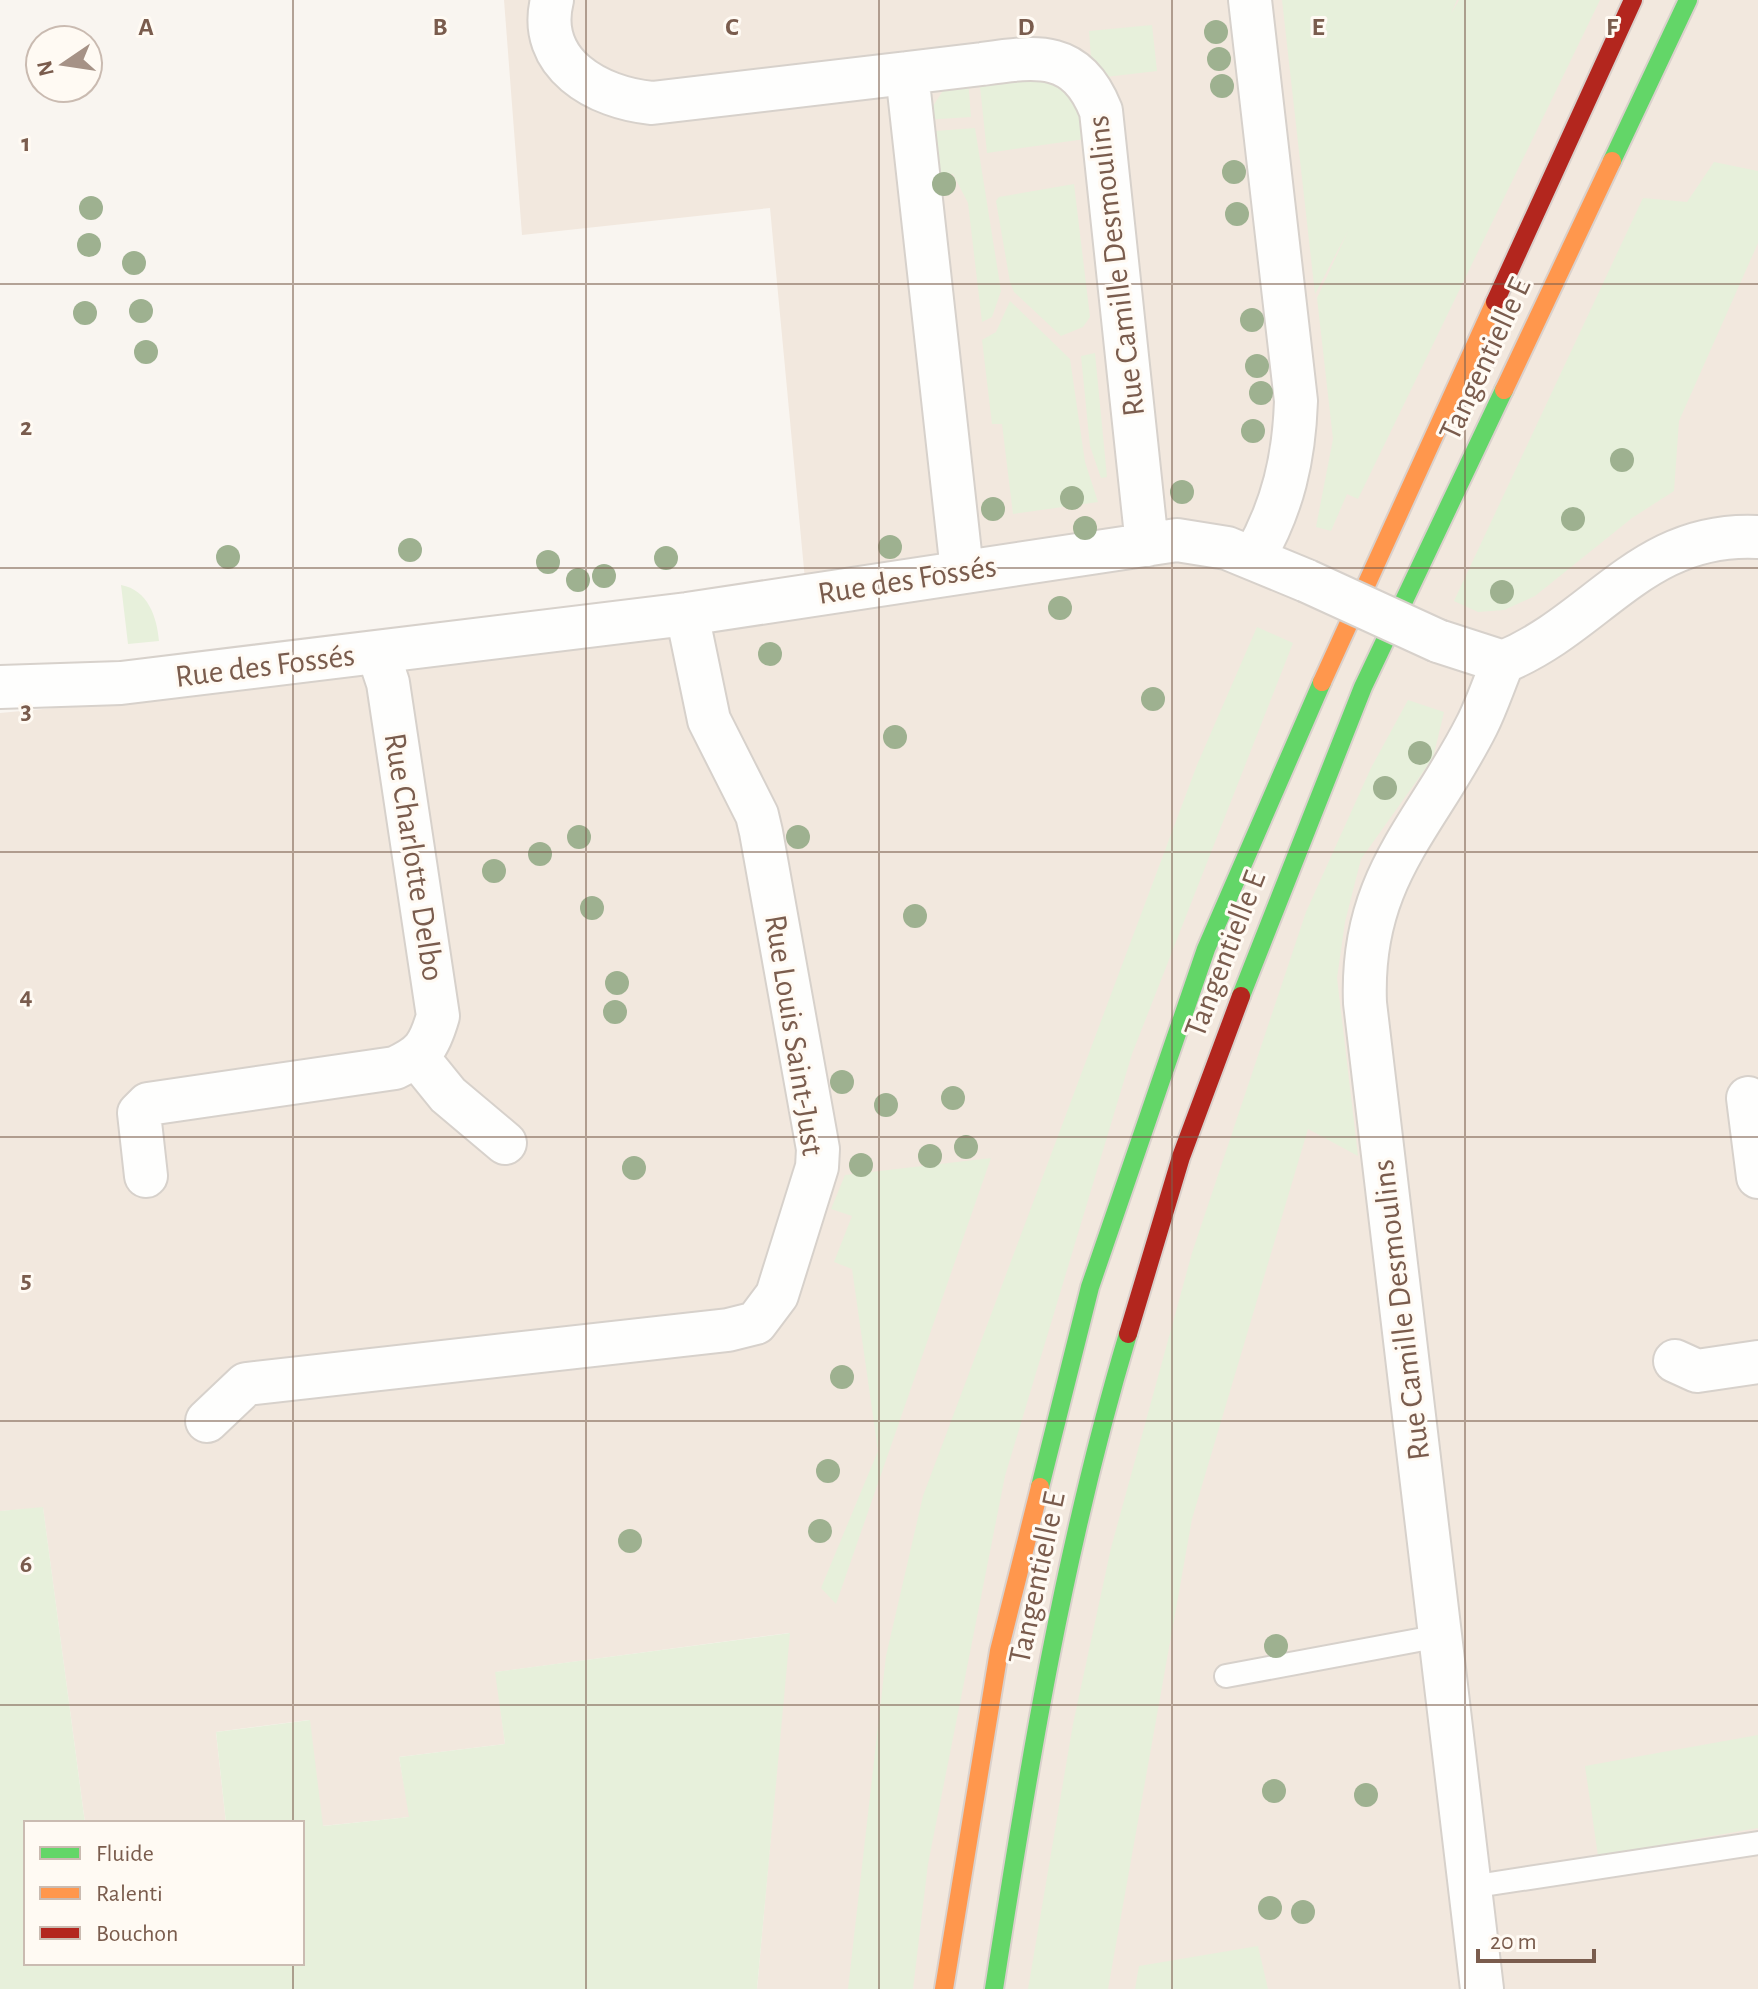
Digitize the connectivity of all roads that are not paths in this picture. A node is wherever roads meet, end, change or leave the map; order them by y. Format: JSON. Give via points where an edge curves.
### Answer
{"nodes":[{"id":1,"x":552,"y":0,"type":"edge"},
{"id":2,"x":1250,"y":0,"type":"edge"},
{"id":3,"x":1633,"y":0,"type":"edge"},
{"id":4,"x":1688,"y":0,"type":"edge"},
{"id":5,"x":907,"y":73,"type":"junction"},
{"id":6,"x":1758,"y":537,"type":"edge"},
{"id":7,"x":1147,"y":545,"type":"junction"},
{"id":8,"x":1254,"y":557,"type":"junction"},
{"id":9,"x":962,"y":571,"type":"junction"},
{"id":10,"x":687,"y":614,"type":"junction"},
{"id":11,"x":378,"y":653,"type":"junction"},
{"id":12,"x":1503,"y":662,"type":"junction"},
{"id":13,"x":0,"y":687,"type":"edge"},
{"id":14,"x":418,"y":1058,"type":"junction"},
{"id":15,"x":1748,"y":1098,"type":"dead end"},
{"id":16,"x":505,"y":1143,"type":"dead end"},
{"id":17,"x":146,"y":1176,"type":"dead end"},
{"id":18,"x":1758,"y":1177,"type":"edge"},
{"id":19,"x":1675,"y":1361,"type":"dead end"},
{"id":20,"x":1758,"y":1362,"type":"edge"},
{"id":21,"x":207,"y":1421,"type":"dead end"},
{"id":22,"x":1440,"y":1636,"type":"junction"},
{"id":23,"x":1226,"y":1676,"type":"dead end"},
{"id":24,"x":1758,"y":1843,"type":"edge"},
{"id":25,"x":1470,"y":1887,"type":"junction"},
{"id":26,"x":944,"y":1989,"type":"edge"},
{"id":27,"x":994,"y":1989,"type":"edge"},
{"id":28,"x":1482,"y":1989,"type":"edge"}],
"edges":[{"from":1,"to":5,"type":"street","name":"Rue Camille Desmoulins","via":[[550,25],[560,57],[595,89],[622,100],[652,103]]},
{"from":2,"to":8,"type":"street","via":[[1296,401],[1294,445],[1281,503]]},
{"from":3,"to":26,"type":"main road","name":"Tangentielle E","via":[[1303,723],[1196,978],[1090,1287],[999,1651]]},
{"from":4,"to":27,"type":"main road","name":"Tangentielle E","via":[[1363,687],[1181,1157],[1114,1381],[1064,1587],[1025,1786]]},
{"from":5,"to":7,"type":"street","name":"Rue Camille Desmoulins","via":[[1035,56],[1076,71],[1095,95],[1101,111]]},
{"from":5,"to":9,"type":"street"},
{"from":6,"to":12,"type":"street","via":[[1710,539],[1673,550],[1644,566],[1538,648]]},
{"from":7,"to":8,"type":"street","name":"Rue des Fossés","via":[[1193,540]]},
{"from":7,"to":9,"type":"street","name":"Rue des Fossés"},
{"from":8,"to":12,"type":"street","name":"Rue des Fossés","bridge":true,"via":[[1438,641]]},
{"from":9,"to":10,"type":"street","name":"Rue des Fossés"},
{"from":10,"to":11,"type":"street","name":"Rue des Fossés"},
{"from":10,"to":21,"type":"street","name":"Rue Louis Saint-Just","via":[[709,720],[757,815],[818,1149],[777,1295],[756,1323],[728,1330],[246,1384]]},
{"from":11,"to":13,"type":"street","name":"Rue des Fossés","via":[[121,683]]},
{"from":11,"to":14,"type":"street","name":"Rue Charlotte Delbo","via":[[388,683],[438,1016]]},
{"from":12,"to":22,"type":"street","name":"Rue Camille Desmoulins","via":[[1477,725],[1378,896],[1363,965]]},
{"from":14,"to":16,"type":"street","via":[[448,1095]]},
{"from":14,"to":17,"type":"street","via":[[395,1068],[148,1104],[139,1113]]},
{"from":15,"to":18,"type":"street"},
{"from":19,"to":20,"type":"street","via":[[1697,1371]]},
{"from":22,"to":23,"type":"lane"},
{"from":22,"to":25,"type":"street","name":"Rue Camille Desmoulins"},
{"from":24,"to":25,"type":"lane"},
{"from":25,"to":28,"type":"street","name":"Rue Camille Desmoulins"}]}
